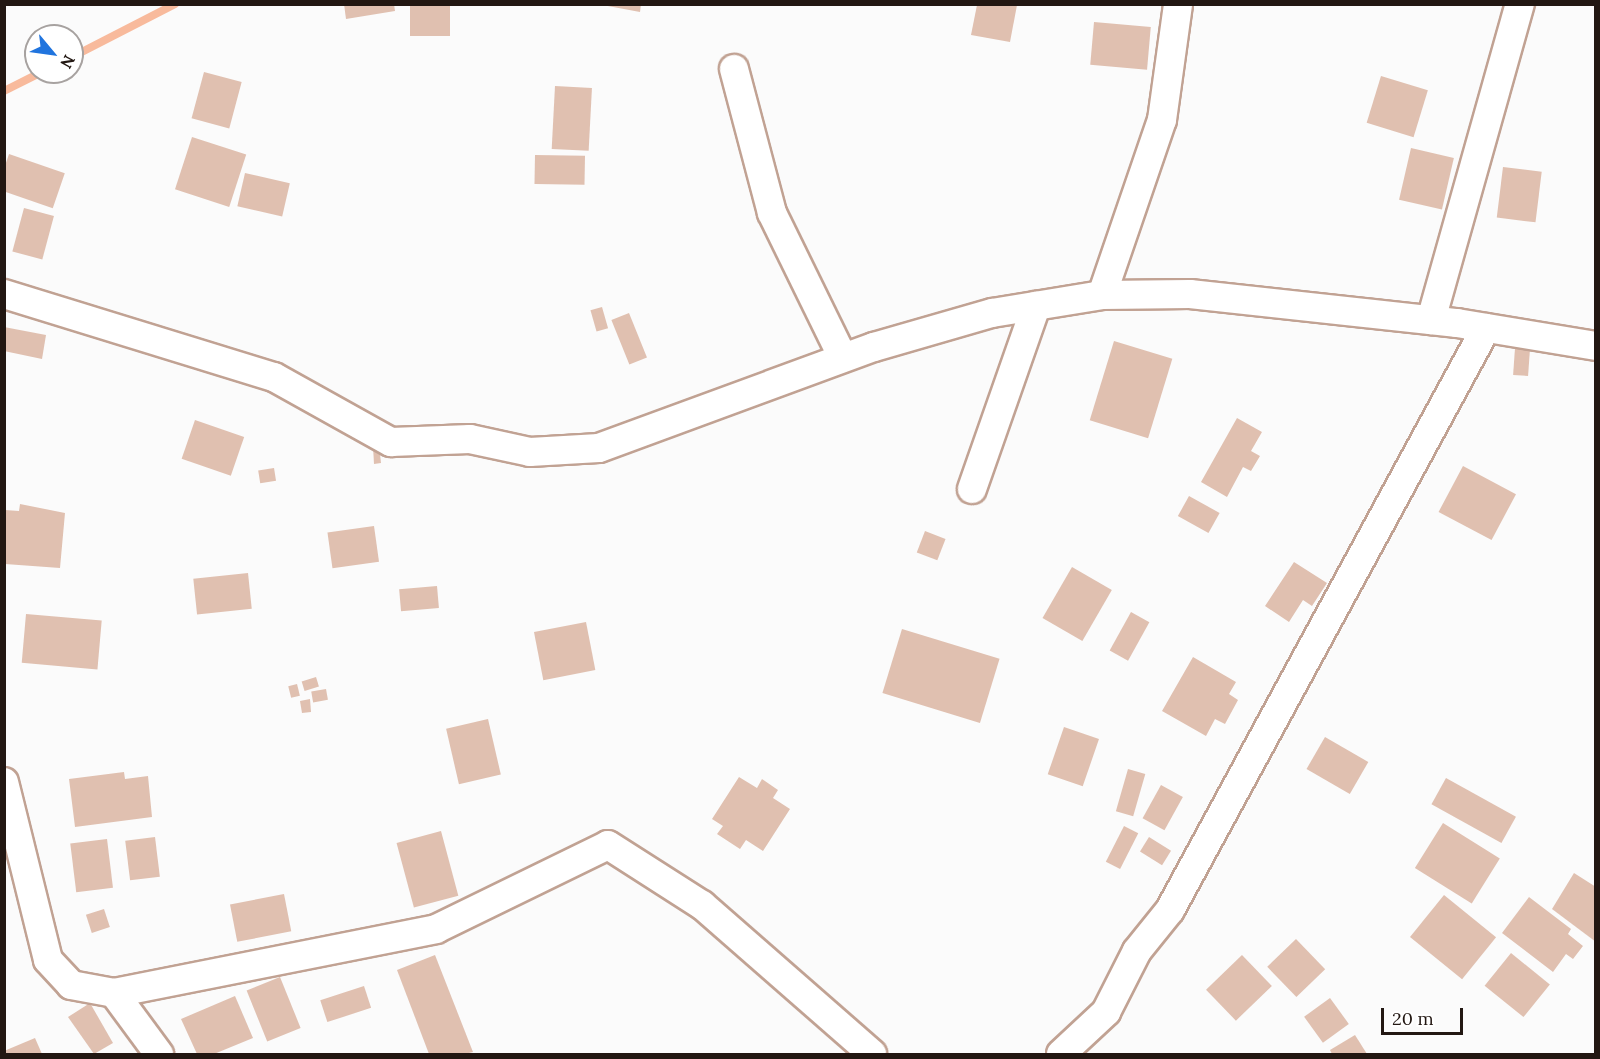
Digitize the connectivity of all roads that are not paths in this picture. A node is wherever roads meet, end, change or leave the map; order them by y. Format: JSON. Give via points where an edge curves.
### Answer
{"nodes":[{"id":1,"x":1178,"y":4,"type":"edge"},
{"id":2,"x":1520,"y":4,"type":"edge"},
{"id":3,"x":734,"y":69,"type":"dead end"},
{"id":4,"x":4,"y":294,"type":"edge"},
{"id":5,"x":1102,"y":295,"type":"junction"},
{"id":6,"x":1036,"y":306,"type":"junction"},
{"id":7,"x":1431,"y":320,"type":"junction"},
{"id":8,"x":1486,"y":328,"type":"junction"},
{"id":9,"x":1596,"y":346,"type":"edge"},
{"id":10,"x":843,"y":358,"type":"junction"},
{"id":11,"x":972,"y":489,"type":"dead end"},
{"id":12,"x":4,"y":782,"type":"edge"},
{"id":13,"x":114,"y":993,"type":"junction"},
{"id":14,"x":159,"y":1054,"type":"edge"},
{"id":15,"x":872,"y":1054,"type":"edge"},
{"id":16,"x":1061,"y":1054,"type":"edge"}],
"edges":[{"from":1,"to":5,"type":"street","via":[[1162,120]]},
{"from":2,"to":7,"type":"street"},
{"from":3,"to":10,"type":"street","via":[[772,213]]},
{"from":4,"to":10,"type":"street","via":[[274,377],[391,442],[470,439],[530,452],[600,448]]},
{"from":5,"to":6,"type":"street"},
{"from":5,"to":7,"type":"street","via":[[1190,294]]},
{"from":6,"to":10,"type":"street","via":[[992,313]]},
{"from":6,"to":11,"type":"street"},
{"from":7,"to":8,"type":"street"},
{"from":8,"to":9,"type":"street"},
{"from":8,"to":16,"type":"street","via":[[1170,910],[1137,951],[1106,1012]]},
{"from":12,"to":13,"type":"street","via":[[48,960],[71,985]]},
{"from":13,"to":14,"type":"street"},
{"from":13,"to":15,"type":"street","via":[[436,928],[608,844],[702,905]]}]}
